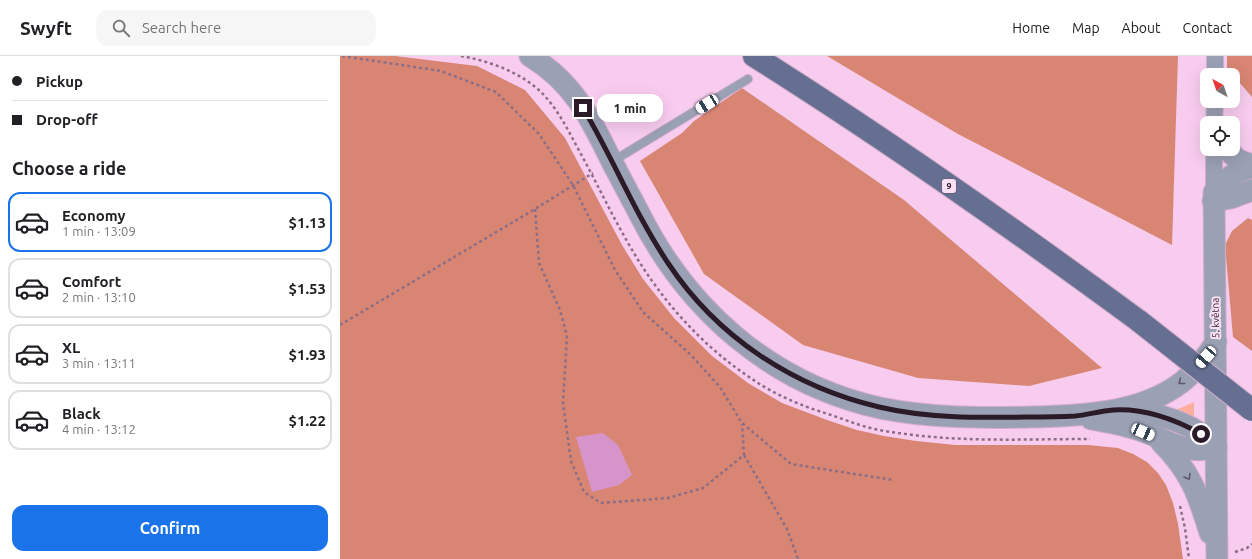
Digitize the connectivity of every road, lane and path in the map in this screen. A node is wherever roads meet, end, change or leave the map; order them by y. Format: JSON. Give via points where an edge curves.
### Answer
{"nodes":[{"id":1,"x":342,"y":56,"type":"edge"},
{"id":2,"x":461,"y":56,"type":"edge"},
{"id":3,"x":530,"y":56,"type":"edge"},
{"id":4,"x":754,"y":56,"type":"edge"},
{"id":5,"x":1215,"y":56,"type":"edge"},
{"id":6,"x":1215,"y":68,"type":"edge"},
{"id":7,"x":748,"y":79,"type":"dead end"},
{"id":8,"x":1214,"y":156,"type":"edge"},
{"id":9,"x":1234,"y":156,"type":"edge"},
{"id":10,"x":612,"y":161,"type":"junction"},
{"id":11,"x":1252,"y":166,"type":"edge"},
{"id":12,"x":592,"y":173,"type":"junction"},
{"id":13,"x":572,"y":185,"type":"junction"},
{"id":14,"x":1252,"y":190,"type":"edge"},
{"id":15,"x":1213,"y":197,"type":"junction"},
{"id":16,"x":535,"y":209,"type":"junction"},
{"id":17,"x":340,"y":325,"type":"edge"},
{"id":18,"x":1216,"y":342,"type":"junction"},
{"id":19,"x":1113,"y":410,"type":"junction"},
{"id":20,"x":1252,"y":410,"type":"edge"},
{"id":21,"x":1077,"y":416,"type":"junction"},
{"id":22,"x":742,"y":423,"type":"junction"},
{"id":23,"x":1154,"y":436,"type":"junction"},
{"id":24,"x":1216,"y":448,"type":"junction"},
{"id":25,"x":744,"y":455,"type":"junction"},
{"id":26,"x":893,"y":480,"type":"dead end"},
{"id":27,"x":1217,"y":558,"type":"edge"},
{"id":28,"x":798,"y":559,"type":"edge"}],
"edges":[{"from":1,"to":13,"type":"path","via":[[441,71],[496,92],[539,134]]},
{"from":2,"to":12,"type":"path","via":[[499,67],[541,92],[560,116]]},
{"from":3,"to":10,"type":"street","via":[[557,75],[575,95]]},
{"from":4,"to":20,"type":"main road","number":"9","bridge":true,"via":[[1046,253],[1139,321]]},
{"from":5,"to":6,"type":"street"},
{"from":7,"to":10,"type":"lane"},
{"from":8,"to":15,"type":"street","name":"5. května"},
{"from":9,"to":11,"type":"street"},
{"from":10,"to":12,"type":"path"},
{"from":10,"to":21,"type":"street","via":[[656,243],[695,299],[733,336],[782,369],[836,395],[880,408],[934,415],[990,418]]},
{"from":11,"to":15,"type":"street","via":[[1225,179]]},
{"from":12,"to":13,"type":"path"},
{"from":13,"to":16,"type":"path"},
{"from":13,"to":22,"type":"path","via":[[615,270],[643,312],[691,355],[720,387]]},
{"from":14,"to":15,"type":"street","via":[[1231,198]]},
{"from":15,"to":18,"type":"street","name":"5. května"},
{"from":16,"to":17,"type":"path"},
{"from":16,"to":25,"type":"path","via":[[539,263],[560,310],[567,336],[563,403],[571,461],[584,492],[601,504],[668,498],[703,488]]},
{"from":18,"to":19,"type":"street","one_way":true,"via":[[1206,357],[1182,382],[1156,397]]},
{"from":18,"to":24,"type":"street","name":"5. května"},
{"from":19,"to":21,"type":"street"},
{"from":19,"to":24,"type":"street","via":[[1143,412],[1179,423],[1201,434]]},
{"from":21,"to":23,"type":"street","via":[[1116,423]]},
{"from":22,"to":25,"type":"path"},
{"from":22,"to":26,"type":"path","via":[[791,464]]},
{"from":23,"to":24,"type":"street","via":[[1187,450]]},
{"from":23,"to":27,"type":"street","one_way":true,"via":[[1171,452],[1193,484]]},
{"from":24,"to":27,"type":"street","name":"5. května"},
{"from":25,"to":28,"type":"path","via":[[788,529]]}]}
